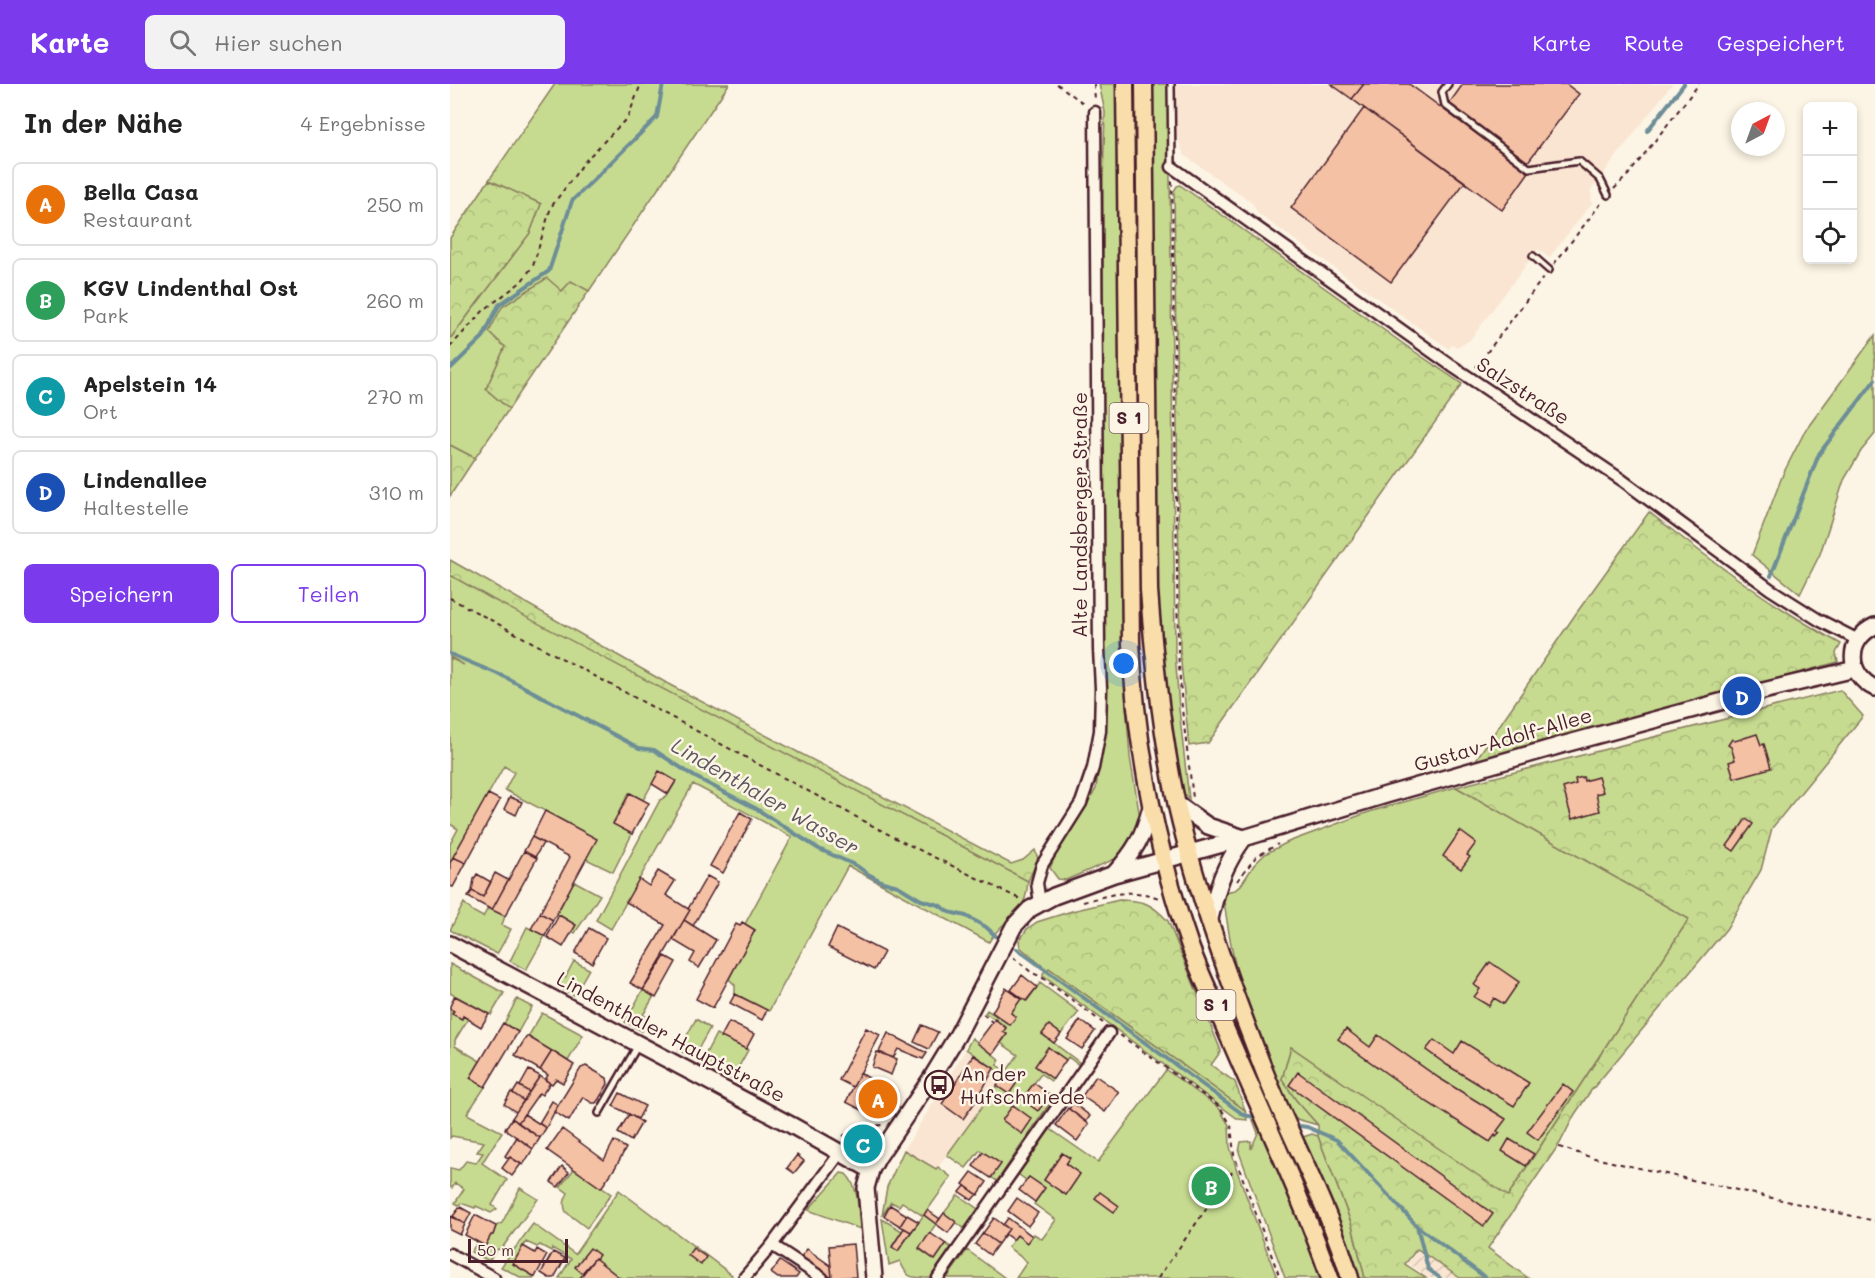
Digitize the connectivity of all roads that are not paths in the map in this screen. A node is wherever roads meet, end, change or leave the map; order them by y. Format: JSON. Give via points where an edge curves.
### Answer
{"nodes":[{"id":1,"x":1125,"y":84,"type":"edge"},
{"id":2,"x":1144,"y":84,"type":"edge"},
{"id":3,"x":1171,"y":84,"type":"edge"},
{"id":4,"x":1448,"y":84,"type":"edge"},
{"id":5,"x":1095,"y":112,"type":"road end"},
{"id":6,"x":1172,"y":167,"type":"joint"},
{"id":7,"x":1608,"y":195,"type":"dead end"},
{"id":8,"x":1533,"y":256,"type":"dead end"},
{"id":9,"x":1549,"y":270,"type":"dead end"},
{"id":10,"x":1875,"y":626,"type":"edge"},
{"id":11,"x":1858,"y":639,"type":"junction"},
{"id":12,"x":1855,"y":669,"type":"junction"},
{"id":13,"x":1875,"y":688,"type":"edge"},
{"id":14,"x":1177,"y":804,"type":"junction"},
{"id":15,"x":1151,"y":807,"type":"junction"},
{"id":16,"x":1244,"y":838,"type":"junction"},
{"id":17,"x":1189,"y":853,"type":"junction"},
{"id":18,"x":1164,"y":860,"type":"junction"},
{"id":19,"x":1114,"y":874,"type":"junction"},
{"id":20,"x":1040,"y":903,"type":"junction"},
{"id":21,"x":1210,"y":919,"type":"junction"},
{"id":22,"x":450,"y":944,"type":"edge"},
{"id":23,"x":1109,"y":1034,"type":"dead end"},
{"id":24,"x":639,"y":1044,"type":"junction"},
{"id":25,"x":599,"y":1113,"type":"dead end"},
{"id":26,"x":833,"y":1149,"type":"junction"},
{"id":27,"x":871,"y":1170,"type":"junction"},
{"id":28,"x":772,"y":1245,"type":"junction"},
{"id":29,"x":450,"y":1254,"type":"edge"},
{"id":30,"x":494,"y":1278,"type":"edge"},
{"id":31,"x":744,"y":1278,"type":"edge"},
{"id":32,"x":822,"y":1278,"type":"edge"},
{"id":33,"x":874,"y":1278,"type":"edge"},
{"id":34,"x":938,"y":1278,"type":"edge"},
{"id":35,"x":1330,"y":1278,"type":"edge"},
{"id":36,"x":1350,"y":1278,"type":"edge"}],
"edges":[{"from":1,"to":15,"type":"main road","number":"S 1","via":[[1131,643],[1137,723]]},
{"from":2,"to":14,"type":"main road","number":"S 1","via":[[1149,590],[1158,685]]},
{"from":3,"to":6,"type":"lane"},
{"from":4,"to":7,"type":"lane","via":[[1442,92],[1445,105],[1529,168],[1579,161],[1600,179]]},
{"from":5,"to":20,"type":"street","name":"Alte Landsberger Straße","via":[[1100,730],[1081,802],[1042,865],[1037,883]]},
{"from":6,"to":11,"type":"street","name":"Salzstraße","via":[[1452,366],[1623,480],[1770,589],[1818,620]]},
{"from":8,"to":9,"type":"lane"},
{"from":10,"to":11,"type":"street"},
{"from":11,"to":12,"type":"street","via":[[1853,649]]},
{"from":12,"to":13,"type":"street","via":[[1860,678]]},
{"from":12,"to":16,"type":"street","name":"Gustav-Adolf-Allee","via":[[1565,744]]},
{"from":14,"to":16,"type":"street","via":[[1208,826]]},
{"from":14,"to":17,"type":"main road","number":"S 1"},
{"from":15,"to":18,"type":"main road","number":"S 1"},
{"from":15,"to":19,"type":"street","via":[[1137,847]]},
{"from":16,"to":17,"type":"street","name":"Gustav-Adolf-Allee"},
{"from":16,"to":21,"type":"street","via":[[1221,876]]},
{"from":17,"to":18,"type":"street","name":"Gustav-Adolf-Allee"},
{"from":17,"to":21,"type":"main road","number":"S 1"},
{"from":18,"to":19,"type":"street"},
{"from":18,"to":35,"type":"main road","number":"S 1","via":[[1191,948]]},
{"from":19,"to":20,"type":"street"},
{"from":20,"to":27,"type":"street","via":[[1021,917],[957,1036]]},
{"from":21,"to":36,"type":"main road","number":"S 1","via":[[1233,989]]},
{"from":22,"to":24,"type":"street","name":"Lindenthaler Hauptstraße"},
{"from":23,"to":34,"type":"street"},
{"from":24,"to":25,"type":"lane"},
{"from":24,"to":26,"type":"street","name":"Lindenthaler Hauptstraße"},
{"from":26,"to":27,"type":"street","name":"Lindenthaler Hauptstraße"},
{"from":26,"to":28,"type":"street"},
{"from":27,"to":33,"type":"street","via":[[866,1188]]},
{"from":28,"to":31,"type":"street"},
{"from":28,"to":32,"type":"street"},
{"from":29,"to":30,"type":"street"}]}
